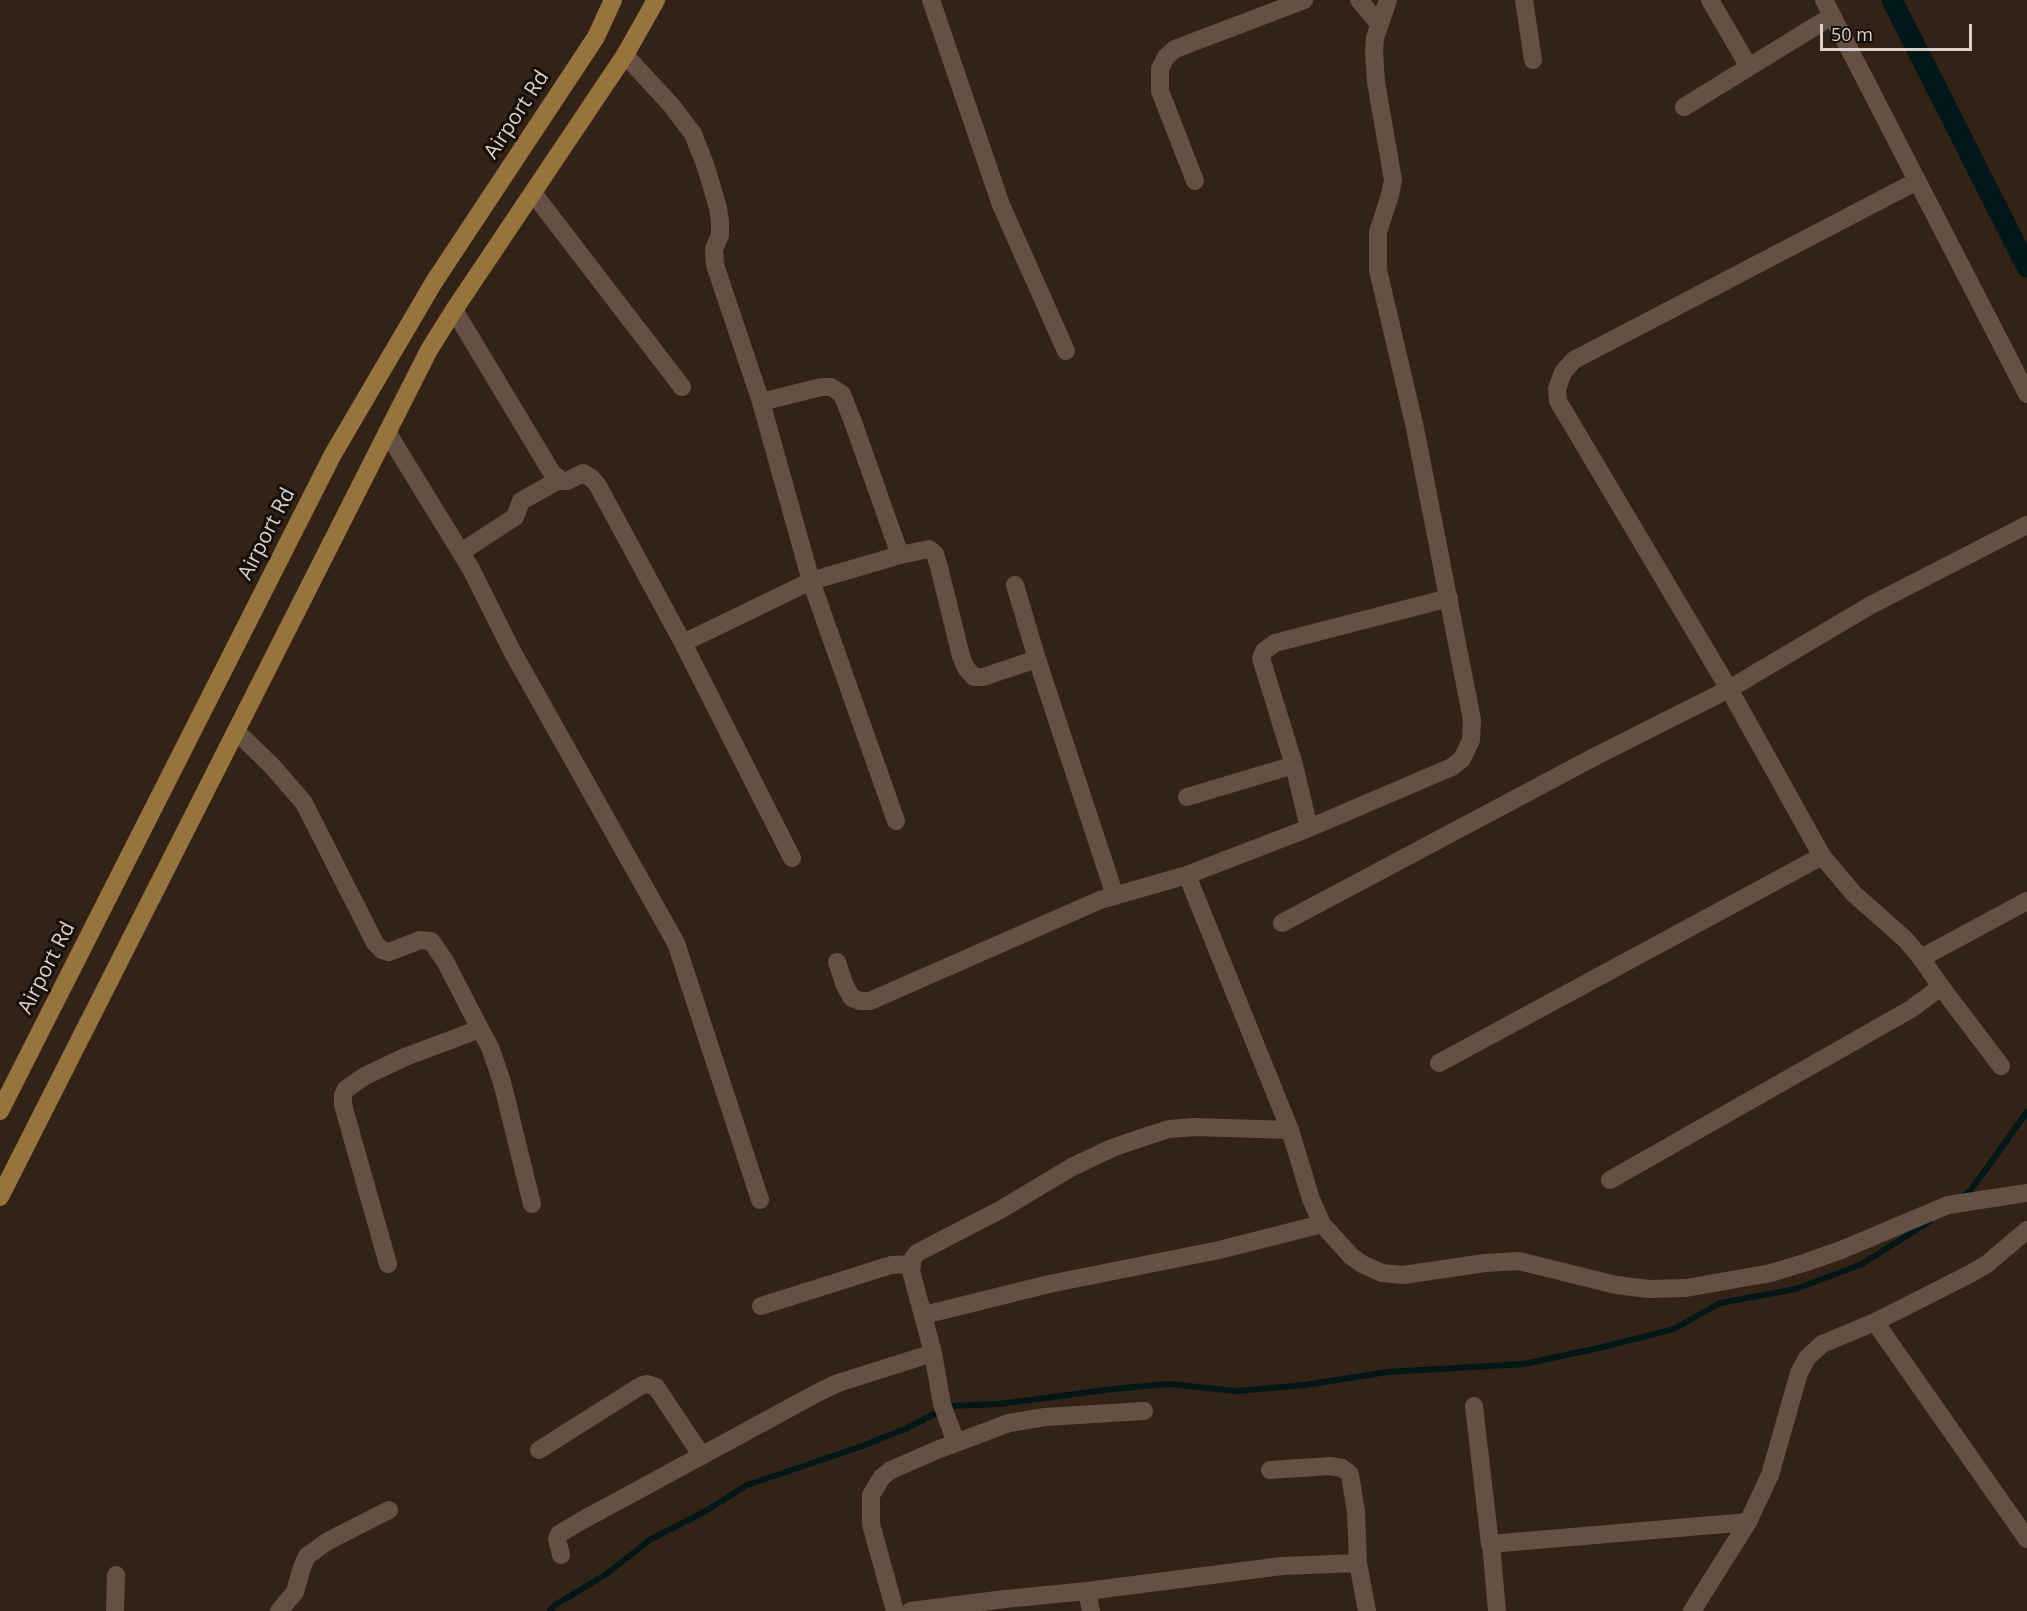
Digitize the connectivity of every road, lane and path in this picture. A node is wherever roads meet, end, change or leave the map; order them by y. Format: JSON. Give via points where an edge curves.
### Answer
{"nodes":[{"id":1,"x":613,"y":0,"type":"edge"},
{"id":2,"x":656,"y":0,"type":"edge"},
{"id":3,"x":931,"y":0,"type":"edge"},
{"id":4,"x":1304,"y":0,"type":"edge"},
{"id":5,"x":1359,"y":0,"type":"edge"},
{"id":6,"x":1388,"y":0,"type":"edge"},
{"id":7,"x":1524,"y":0,"type":"edge"},
{"id":8,"x":1710,"y":0,"type":"edge"},
{"id":9,"x":1828,"y":8,"type":"edge"},
{"id":10,"x":1378,"y":24,"type":"junction"},
{"id":11,"x":625,"y":55,"type":"junction"},
{"id":12,"x":1533,"y":60,"type":"dead end"},
{"id":13,"x":1749,"y":67,"type":"junction"},
{"id":14,"x":1683,"y":107,"type":"dead end"},
{"id":15,"x":1195,"y":181,"type":"dead end"},
{"id":16,"x":1917,"y":181,"type":"junction"},
{"id":17,"x":533,"y":193,"type":"junction"},
{"id":18,"x":454,"y":310,"type":"junction"},
{"id":19,"x":1066,"y":351,"type":"dead end"},
{"id":20,"x":682,"y":387,"type":"dead end"},
{"id":21,"x":2027,"y":394,"type":"edge"},
{"id":22,"x":761,"y":402,"type":"junction"},
{"id":23,"x":387,"y":432,"type":"junction"},
{"id":24,"x":559,"y":480,"type":"junction"},
{"id":25,"x":2027,"y":525,"type":"edge"},
{"id":26,"x":461,"y":552,"type":"junction"},
{"id":27,"x":900,"y":555,"type":"junction"},
{"id":28,"x":811,"y":581,"type":"junction"},
{"id":29,"x":1015,"y":585,"type":"dead end"},
{"id":30,"x":1449,"y":598,"type":"junction"},
{"id":31,"x":683,"y":643,"type":"junction"},
{"id":32,"x":1037,"y":659,"type":"junction"},
{"id":33,"x":1729,"y":690,"type":"junction"},
{"id":34,"x":237,"y":732,"type":"junction"},
{"id":35,"x":1294,"y":765,"type":"junction"},
{"id":36,"x":1187,"y":797,"type":"dead end"},
{"id":37,"x":896,"y":821,"type":"dead end"},
{"id":38,"x":1309,"y":828,"type":"junction"},
{"id":39,"x":1822,"y":856,"type":"junction"},
{"id":40,"x":792,"y":858,"type":"dead end"},
{"id":41,"x":1187,"y":875,"type":"junction"},
{"id":42,"x":1115,"y":896,"type":"junction"},
{"id":43,"x":2027,"y":901,"type":"edge"},
{"id":44,"x":1282,"y":923,"type":"dead end"},
{"id":45,"x":1922,"y":958,"type":"junction"},
{"id":46,"x":837,"y":962,"type":"dead end"},
{"id":47,"x":1941,"y":987,"type":"junction"},
{"id":48,"x":480,"y":1029,"type":"junction"},
{"id":49,"x":1439,"y":1063,"type":"dead end"},
{"id":50,"x":2001,"y":1066,"type":"dead end"},
{"id":51,"x":0,"y":1111,"type":"edge"},
{"id":52,"x":1290,"y":1130,"type":"junction"},
{"id":53,"x":1610,"y":1180,"type":"dead end"},
{"id":54,"x":2027,"y":1193,"type":"edge"},
{"id":55,"x":0,"y":1197,"type":"edge"},
{"id":56,"x":760,"y":1200,"type":"dead end"},
{"id":57,"x":532,"y":1204,"type":"dead end"},
{"id":58,"x":1322,"y":1224,"type":"junction"},
{"id":59,"x":2027,"y":1230,"type":"edge"},
{"id":60,"x":388,"y":1264,"type":"dead end"},
{"id":61,"x":911,"y":1264,"type":"junction"},
{"id":62,"x":762,"y":1306,"type":"dead end"},
{"id":63,"x":924,"y":1315,"type":"junction"},
{"id":64,"x":1875,"y":1322,"type":"junction"},
{"id":65,"x":933,"y":1353,"type":"junction"},
{"id":66,"x":1474,"y":1406,"type":"dead end"},
{"id":67,"x":1144,"y":1411,"type":"dead end"},
{"id":68,"x":954,"y":1439,"type":"junction"},
{"id":69,"x":539,"y":1450,"type":"dead end"},
{"id":70,"x":702,"y":1456,"type":"junction"},
{"id":71,"x":1270,"y":1470,"type":"dead end"},
{"id":72,"x":388,"y":1510,"type":"dead end"},
{"id":73,"x":1748,"y":1522,"type":"junction"},
{"id":74,"x":2027,"y":1539,"type":"edge"},
{"id":75,"x":1491,"y":1544,"type":"junction"},
{"id":76,"x":561,"y":1555,"type":"dead end"},
{"id":77,"x":1358,"y":1563,"type":"junction"},
{"id":78,"x":116,"y":1575,"type":"dead end"},
{"id":79,"x":1087,"y":1591,"type":"junction"},
{"id":80,"x":116,"y":1611,"type":"edge"},
{"id":81,"x":279,"y":1611,"type":"edge"},
{"id":82,"x":895,"y":1611,"type":"edge"},
{"id":83,"x":911,"y":1611,"type":"edge"},
{"id":84,"x":1091,"y":1611,"type":"edge"},
{"id":85,"x":1367,"y":1611,"type":"edge"},
{"id":86,"x":1497,"y":1611,"type":"edge"},
{"id":87,"x":1692,"y":1611,"type":"edge"}],
"edges":[{"from":1,"to":51,"type":"main road","name":"Airport Rd","via":[[596,37],[434,282],[333,454]]},
{"from":2,"to":11,"type":"main road"},
{"from":3,"to":19,"type":"street","via":[[1001,205]]},
{"from":4,"to":15,"type":"street","via":[[1175,50],[1166,57],[1160,69],[1160,91]]},
{"from":5,"to":10,"type":"street"},
{"from":6,"to":10,"type":"street"},
{"from":7,"to":12,"type":"street"},
{"from":8,"to":13,"type":"street"},
{"from":9,"to":13,"type":"street"},
{"from":9,"to":16,"type":"street"},
{"from":10,"to":30,"type":"street","via":[[1375,62],[1393,180],[1378,232],[1378,270]]},
{"from":11,"to":17,"type":"main road"},
{"from":11,"to":22,"type":"street","via":[[693,134],[706,167],[720,221],[715,265]]},
{"from":13,"to":14,"type":"street"},
{"from":16,"to":21,"type":"street"},
{"from":16,"to":33,"type":"street","via":[[1574,360],[1563,372],[1557,388],[1558,401]]},
{"from":17,"to":18,"type":"main road"},
{"from":17,"to":20,"type":"street"},
{"from":18,"to":23,"type":"main road"},
{"from":18,"to":24,"type":"street"},
{"from":22,"to":27,"type":"street","via":[[821,387],[831,387],[842,394]]},
{"from":22,"to":28,"type":"street"},
{"from":23,"to":26,"type":"street"},
{"from":23,"to":34,"type":"main road"},
{"from":24,"to":26,"type":"street","via":[[521,501],[515,517]]},
{"from":24,"to":31,"type":"street","via":[[567,481],[583,473],[597,484]]},
{"from":25,"to":33,"type":"street","via":[[1871,605]]},
{"from":26,"to":56,"type":"street","via":[[513,653],[676,943]]},
{"from":27,"to":28,"type":"street"},
{"from":27,"to":32,"type":"street","via":[[924,549],[935,554],[969,674],[983,676]]},
{"from":28,"to":31,"type":"street"},
{"from":28,"to":37,"type":"street"},
{"from":29,"to":32,"type":"street"},
{"from":30,"to":35,"type":"street","via":[[1266,648],[1261,658]]},
{"from":30,"to":38,"type":"street","via":[[1472,720],[1472,740],[1462,759]]},
{"from":31,"to":40,"type":"street"},
{"from":32,"to":42,"type":"street"},
{"from":33,"to":39,"type":"street"},
{"from":33,"to":44,"type":"street"},
{"from":34,"to":48,"type":"street","via":[[304,803],[375,943],[389,952],[420,940],[431,941]]},
{"from":34,"to":55,"type":"main road"},
{"from":35,"to":36,"type":"street"},
{"from":35,"to":38,"type":"street"},
{"from":38,"to":41,"type":"street"},
{"from":39,"to":45,"type":"street","via":[[1854,894]]},
{"from":39,"to":49,"type":"street"},
{"from":41,"to":42,"type":"street"},
{"from":41,"to":52,"type":"street"},
{"from":42,"to":46,"type":"street","via":[[870,1001],[852,998]]},
{"from":43,"to":45,"type":"street"},
{"from":45,"to":47,"type":"street"},
{"from":47,"to":50,"type":"street"},
{"from":47,"to":53,"type":"street","via":[[1911,1009]]},
{"from":48,"to":57,"type":"street","via":[[502,1082]]},
{"from":48,"to":60,"type":"street","via":[[405,1058],[346,1089],[343,1105]]},
{"from":52,"to":58,"type":"street"},
{"from":52,"to":61,"type":"street","via":[[1169,1129],[1112,1148],[917,1253]]},
{"from":54,"to":58,"type":"street","via":[[1948,1205],[1807,1262],[1771,1273],[1686,1288],[1616,1285],[1519,1261],[1403,1275],[1382,1273],[1357,1260]]},
{"from":58,"to":63,"type":"street"},
{"from":59,"to":64,"type":"street","via":[[1970,1274]]},
{"from":61,"to":62,"type":"street","via":[[891,1265]]},
{"from":61,"to":63,"type":"street"},
{"from":63,"to":65,"type":"street"},
{"from":64,"to":73,"type":"street","via":[[1822,1344],[1807,1358],[1799,1373],[1770,1476]]},
{"from":64,"to":74,"type":"street"},
{"from":65,"to":68,"type":"street","via":[[942,1404]]},
{"from":65,"to":70,"type":"street","via":[[828,1388]]},
{"from":66,"to":75,"type":"street"},
{"from":67,"to":68,"type":"street","via":[[1029,1419]]},
{"from":68,"to":82,"type":"street","via":[[891,1470],[871,1495],[872,1524]]},
{"from":69,"to":70,"type":"street","via":[[647,1384],[656,1387]]},
{"from":70,"to":76,"type":"street","via":[[562,1532],[557,1539]]},
{"from":71,"to":77,"type":"street","via":[[1330,1466],[1350,1474]]},
{"from":72,"to":81,"type":"street","via":[[307,1556],[295,1592]]},
{"from":73,"to":75,"type":"street"},
{"from":73,"to":87,"type":"street"},
{"from":75,"to":86,"type":"street"},
{"from":77,"to":79,"type":"street","via":[[1282,1566]]},
{"from":77,"to":85,"type":"street"},
{"from":78,"to":80,"type":"street"},
{"from":79,"to":83,"type":"street"},
{"from":79,"to":84,"type":"street"}]}
